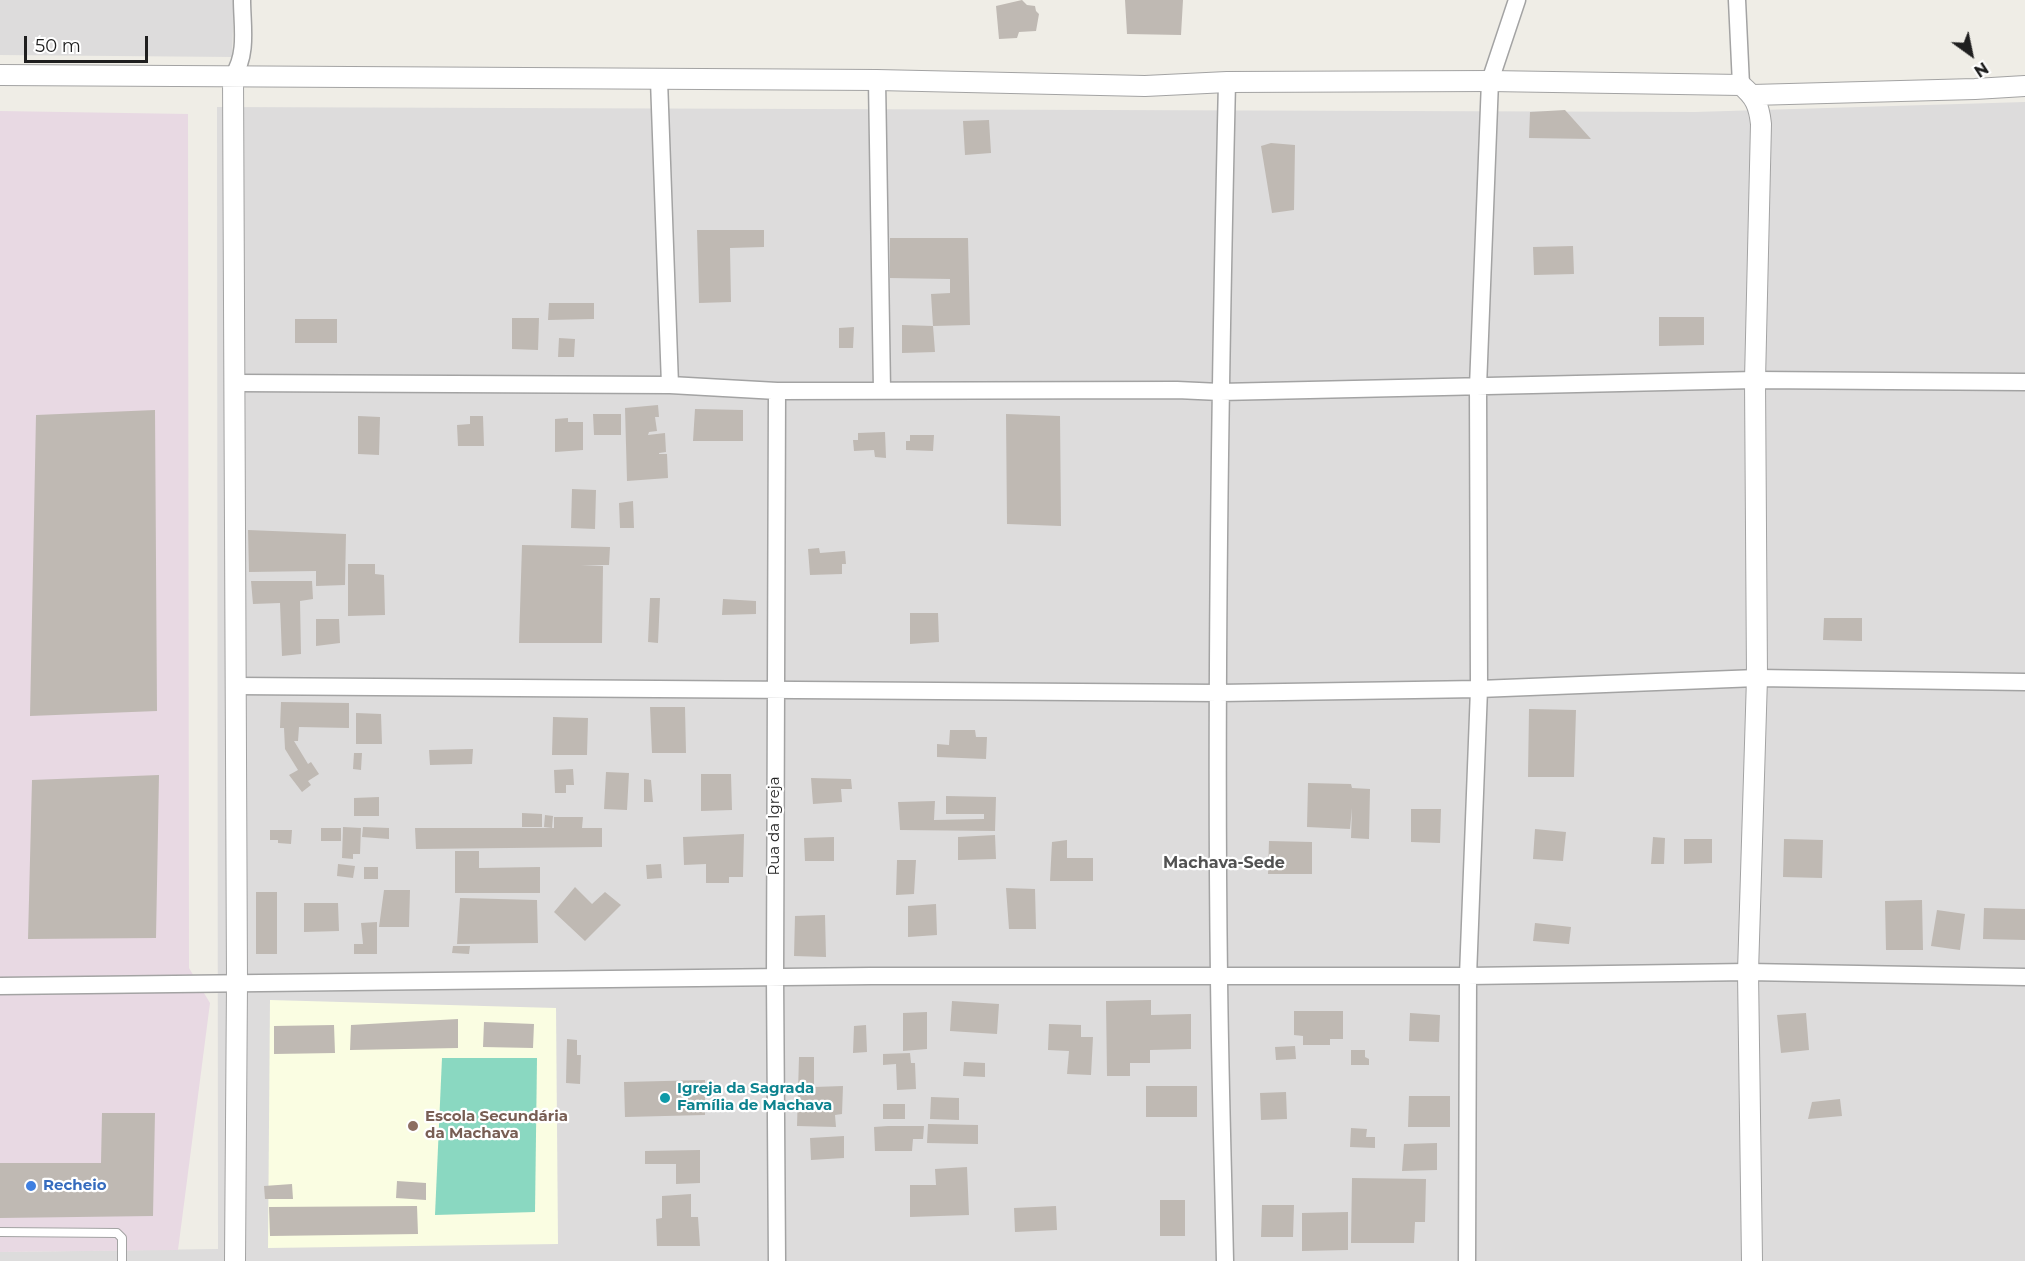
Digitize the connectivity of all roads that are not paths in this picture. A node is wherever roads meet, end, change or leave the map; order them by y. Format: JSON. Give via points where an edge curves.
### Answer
{"nodes":[{"id":1,"x":242,"y":0,"type":"edge"},
{"id":2,"x":1517,"y":0,"type":"edge"},
{"id":3,"x":1737,"y":0,"type":"edge"},
{"id":4,"x":0,"y":75,"type":"edge"},
{"id":5,"x":233,"y":76,"type":"junction"},
{"id":6,"x":659,"y":80,"type":"junction"},
{"id":7,"x":877,"y":80,"type":"junction"},
{"id":8,"x":1490,"y":81,"type":"junction"},
{"id":9,"x":1227,"y":82,"type":"junction"},
{"id":10,"x":2025,"y":86,"type":"edge"},
{"id":11,"x":1746,"y":90,"type":"junction"},
{"id":12,"x":1755,"y":380,"type":"junction"},
{"id":13,"x":2025,"y":382,"type":"edge"},
{"id":14,"x":235,"y":383,"type":"junction"},
{"id":15,"x":670,"y":385,"type":"junction"},
{"id":16,"x":1478,"y":387,"type":"junction"},
{"id":17,"x":882,"y":390,"type":"junction"},
{"id":18,"x":777,"y":391,"type":"junction"},
{"id":19,"x":1220,"y":392,"type":"junction"},
{"id":20,"x":1757,"y":678,"type":"junction"},
{"id":21,"x":2025,"y":682,"type":"edge"},
{"id":22,"x":236,"y":686,"type":"junction"},
{"id":23,"x":1479,"y":689,"type":"junction"},
{"id":24,"x":775,"y":690,"type":"junction"},
{"id":25,"x":1219,"y":693,"type":"junction"},
{"id":26,"x":1748,"y":972,"type":"junction"},
{"id":27,"x":1219,"y":975,"type":"junction"},
{"id":28,"x":1468,"y":976,"type":"junction"},
{"id":29,"x":775,"y":977,"type":"junction"},
{"id":30,"x":2025,"y":977,"type":"edge"},
{"id":31,"x":237,"y":983,"type":"junction"},
{"id":32,"x":0,"y":986,"type":"edge"},
{"id":33,"x":0,"y":1232,"type":"edge"},
{"id":34,"x":122,"y":1261,"type":"edge"},
{"id":35,"x":234,"y":1261,"type":"edge"},
{"id":36,"x":777,"y":1261,"type":"edge"},
{"id":37,"x":1225,"y":1261,"type":"edge"},
{"id":38,"x":1467,"y":1261,"type":"edge"},
{"id":39,"x":1752,"y":1261,"type":"edge"}],
"edges":[{"from":1,"to":5,"type":"street","via":[[242,56]]},
{"from":2,"to":8,"type":"street"},
{"from":3,"to":11,"type":"street"},
{"from":4,"to":5,"type":"street"},
{"from":5,"to":6,"type":"street"},
{"from":5,"to":14,"type":"street"},
{"from":6,"to":7,"type":"street"},
{"from":6,"to":15,"type":"street"},
{"from":7,"to":9,"type":"street","via":[[1145,86]]},
{"from":7,"to":17,"type":"street"},
{"from":8,"to":9,"type":"street"},
{"from":8,"to":11,"type":"street"},
{"from":8,"to":16,"type":"street"},
{"from":9,"to":19,"type":"street"},
{"from":10,"to":11,"type":"street"},
{"from":11,"to":12,"type":"street","via":[[1759,107],[1761,124]]},
{"from":12,"to":13,"type":"street"},
{"from":12,"to":16,"type":"street"},
{"from":12,"to":20,"type":"street"},
{"from":14,"to":15,"type":"street"},
{"from":14,"to":22,"type":"street"},
{"from":15,"to":18,"type":"street"},
{"from":16,"to":19,"type":"street"},
{"from":16,"to":23,"type":"street"},
{"from":17,"to":18,"type":"street"},
{"from":17,"to":19,"type":"street"},
{"from":18,"to":24,"type":"street","name":"Rua da Igreja"},
{"from":19,"to":25,"type":"street"},
{"from":20,"to":21,"type":"street"},
{"from":20,"to":23,"type":"street"},
{"from":20,"to":26,"type":"street"},
{"from":22,"to":24,"type":"street"},
{"from":22,"to":31,"type":"street"},
{"from":23,"to":25,"type":"street"},
{"from":23,"to":28,"type":"street"},
{"from":24,"to":25,"type":"street"},
{"from":24,"to":29,"type":"street","name":"Rua da Igreja"},
{"from":25,"to":27,"type":"street"},
{"from":26,"to":28,"type":"street"},
{"from":26,"to":30,"type":"street"},
{"from":26,"to":39,"type":"street"},
{"from":27,"to":28,"type":"street"},
{"from":27,"to":29,"type":"street"},
{"from":27,"to":37,"type":"street"},
{"from":28,"to":38,"type":"street"},
{"from":29,"to":31,"type":"street"},
{"from":29,"to":36,"type":"street","name":"Rua da Igreja"},
{"from":31,"to":32,"type":"street"},
{"from":31,"to":35,"type":"street"},
{"from":33,"to":34,"type":"lane","via":[[117,1233],[122,1238]]}]}
